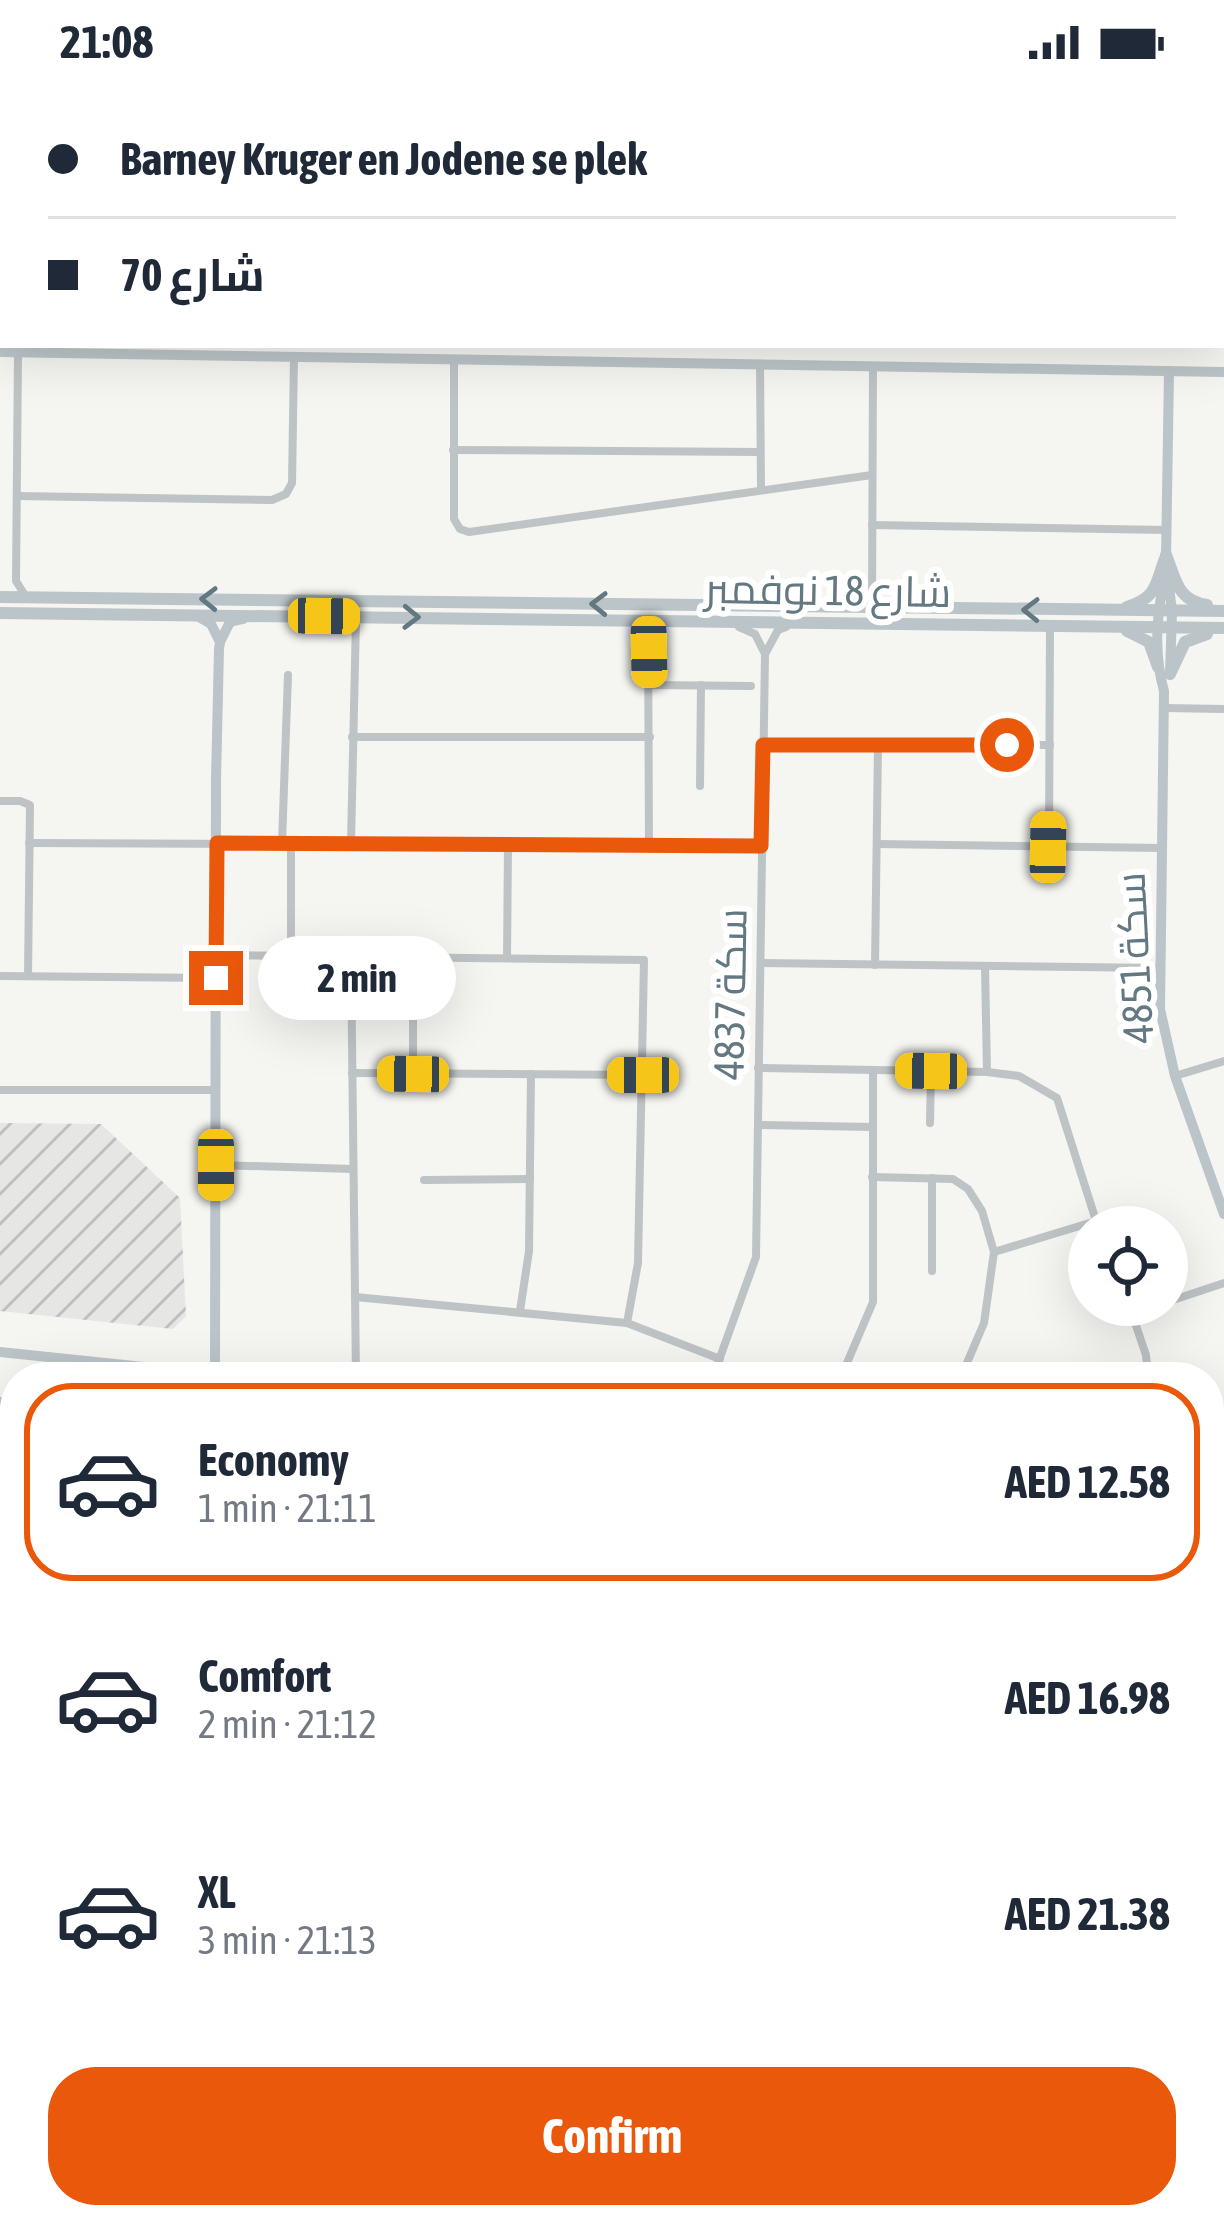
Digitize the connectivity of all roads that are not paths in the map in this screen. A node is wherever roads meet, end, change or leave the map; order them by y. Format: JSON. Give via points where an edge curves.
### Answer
{"nodes":[{"id":1,"x":0,"y":352,"type":"edge"},
{"id":2,"x":18,"y":353,"type":"junction"},
{"id":3,"x":294,"y":357,"type":"junction"},
{"id":4,"x":454,"y":360,"type":"junction"},
{"id":5,"x":760,"y":365,"type":"junction"},
{"id":6,"x":874,"y":367,"type":"junction"},
{"id":7,"x":1169,"y":371,"type":"junction"},
{"id":8,"x":1224,"y":372,"type":"edge"},
{"id":9,"x":453,"y":450,"type":"junction"},
{"id":10,"x":760,"y":452,"type":"junction"},
{"id":11,"x":872,"y":475,"type":"junction"},
{"id":12,"x":761,"y":489,"type":"junction"},
{"id":13,"x":16,"y":496,"type":"junction"},
{"id":14,"x":0,"y":515,"type":"edge"},
{"id":15,"x":16,"y":515,"type":"junction"},
{"id":16,"x":872,"y":525,"type":"junction"},
{"id":17,"x":1166,"y":530,"type":"junction"},
{"id":18,"x":1166,"y":560,"type":"junction"},
{"id":19,"x":16,"y":581,"type":"junction"},
{"id":20,"x":2,"y":597,"type":"edge"},
{"id":21,"x":26,"y":597,"type":"junction"},
{"id":22,"x":872,"y":608,"type":"junction"},
{"id":23,"x":1111,"y":610,"type":"junction"},
{"id":24,"x":1224,"y":610,"type":"edge"},
{"id":25,"x":1164,"y":611,"type":"junction"},
{"id":26,"x":0,"y":613,"type":"edge"},
{"id":27,"x":196,"y":616,"type":"junction"},
{"id":28,"x":258,"y":616,"type":"junction"},
{"id":29,"x":356,"y":617,"type":"junction"},
{"id":30,"x":648,"y":620,"type":"junction"},
{"id":31,"x":719,"y":622,"type":"junction"},
{"id":32,"x":799,"y":622,"type":"junction"},
{"id":33,"x":1049,"y":627,"type":"junction"},
{"id":34,"x":1090,"y":627,"type":"junction"},
{"id":35,"x":1164,"y":628,"type":"junction"},
{"id":36,"x":1224,"y":630,"type":"edge"},
{"id":37,"x":220,"y":642,"type":"junction"},
{"id":38,"x":765,"y":654,"type":"junction"},
{"id":39,"x":1164,"y":670,"type":"junction"},
{"id":40,"x":288,"y":675,"type":"dead end"},
{"id":41,"x":649,"y":685,"type":"junction"},
{"id":42,"x":701,"y":685,"type":"junction"},
{"id":43,"x":751,"y":686,"type":"dead end"},
{"id":44,"x":1164,"y":708,"type":"junction"},
{"id":45,"x":1224,"y":709,"type":"edge"},
{"id":46,"x":352,"y":737,"type":"junction"},
{"id":47,"x":650,"y":737,"type":"junction"},
{"id":48,"x":763,"y":745,"type":"junction"},
{"id":49,"x":878,"y":745,"type":"junction"},
{"id":50,"x":1050,"y":745,"type":"junction"},
{"id":51,"x":700,"y":786,"type":"dead end"},
{"id":52,"x":0,"y":801,"type":"edge"},
{"id":53,"x":29,"y":843,"type":"junction"},
{"id":54,"x":217,"y":843,"type":"junction"},
{"id":55,"x":287,"y":843,"type":"junction"},
{"id":56,"x":351,"y":844,"type":"junction"},
{"id":57,"x":508,"y":844,"type":"junction"},
{"id":58,"x":878,"y":844,"type":"junction"},
{"id":59,"x":649,"y":846,"type":"junction"},
{"id":60,"x":761,"y":846,"type":"junction"},
{"id":61,"x":1048,"y":847,"type":"junction"},
{"id":62,"x":1162,"y":848,"type":"junction"},
{"id":63,"x":216,"y":956,"type":"junction"},
{"id":64,"x":291,"y":956,"type":"junction"},
{"id":65,"x":351,"y":957,"type":"junction"},
{"id":66,"x":413,"y":957,"type":"junction"},
{"id":67,"x":507,"y":958,"type":"junction"},
{"id":68,"x":761,"y":964,"type":"junction"},
{"id":69,"x":875,"y":965,"type":"junction"},
{"id":70,"x":985,"y":966,"type":"junction"},
{"id":71,"x":1158,"y":968,"type":"junction"},
{"id":72,"x":0,"y":976,"type":"edge"},
{"id":73,"x":28,"y":976,"type":"junction"},
{"id":74,"x":216,"y":978,"type":"junction"},
{"id":75,"x":1224,"y":1061,"type":"edge"},
{"id":76,"x":758,"y":1068,"type":"junction"},
{"id":77,"x":874,"y":1070,"type":"junction"},
{"id":78,"x":931,"y":1071,"type":"junction"},
{"id":79,"x":987,"y":1072,"type":"junction"},
{"id":80,"x":352,"y":1073,"type":"junction"},
{"id":81,"x":413,"y":1074,"type":"junction"},
{"id":82,"x":532,"y":1074,"type":"junction"},
{"id":83,"x":643,"y":1075,"type":"junction"},
{"id":84,"x":1175,"y":1076,"type":"junction"},
{"id":85,"x":0,"y":1090,"type":"edge"},
{"id":86,"x":216,"y":1090,"type":"junction"},
{"id":87,"x":930,"y":1123,"type":"dead end"},
{"id":88,"x":758,"y":1125,"type":"junction"},
{"id":89,"x":873,"y":1127,"type":"junction"},
{"id":90,"x":216,"y":1165,"type":"junction"},
{"id":91,"x":353,"y":1169,"type":"junction"},
{"id":92,"x":872,"y":1177,"type":"junction"},
{"id":93,"x":932,"y":1178,"type":"junction"},
{"id":94,"x":530,"y":1179,"type":"junction"},
{"id":95,"x":424,"y":1180,"type":"dead end"},
{"id":96,"x":1219,"y":1181,"type":"edge"},
{"id":97,"x":1091,"y":1206,"type":"edge"},
{"id":98,"x":1224,"y":1214,"type":"edge"},
{"id":99,"x":1068,"y":1232,"type":"edge"},
{"id":100,"x":994,"y":1252,"type":"junction"},
{"id":101,"x":932,"y":1271,"type":"dead end"},
{"id":102,"x":1224,"y":1283,"type":"edge"},
{"id":103,"x":1188,"y":1294,"type":"edge"},
{"id":104,"x":355,"y":1297,"type":"junction"},
{"id":105,"x":520,"y":1311,"type":"junction"},
{"id":106,"x":627,"y":1322,"type":"junction"},
{"id":107,"x":1136,"y":1326,"type":"edge"},
{"id":108,"x":0,"y":1352,"type":"edge"},
{"id":109,"x":720,"y":1359,"type":"junction"},
{"id":110,"x":93,"y":1362,"type":"edge"},
{"id":111,"x":215,"y":1362,"type":"edge"},
{"id":112,"x":356,"y":1362,"type":"edge"},
{"id":113,"x":719,"y":1362,"type":"edge"},
{"id":114,"x":847,"y":1362,"type":"edge"},
{"id":115,"x":967,"y":1362,"type":"edge"},
{"id":116,"x":1147,"y":1362,"type":"edge"}],
"edges":[{"from":1,"to":2,"type":"street"},
{"from":2,"to":3,"type":"street"},
{"from":2,"to":13,"type":"street"},
{"from":3,"to":4,"type":"street"},
{"from":3,"to":13,"type":"street","via":[[286,494]]},
{"from":4,"to":5,"type":"street"},
{"from":4,"to":9,"type":"street"},
{"from":5,"to":6,"type":"street"},
{"from":5,"to":10,"type":"street"},
{"from":6,"to":7,"type":"street"},
{"from":6,"to":11,"type":"street"},
{"from":7,"to":8,"type":"street"},
{"from":7,"to":17,"type":"street","name":"سكة 4851"},
{"from":9,"to":10,"type":"street"},
{"from":9,"to":12,"type":"street","via":[[454,519],[469,532]]},
{"from":10,"to":12,"type":"street"},
{"from":11,"to":12,"type":"street"},
{"from":11,"to":16,"type":"street"},
{"from":13,"to":15,"type":"street"},
{"from":14,"to":15,"type":"street"},
{"from":15,"to":19,"type":"street"},
{"from":16,"to":17,"type":"street"},
{"from":16,"to":22,"type":"street"},
{"from":17,"to":18,"type":"street","name":"سكة 4851"},
{"from":18,"to":23,"type":"main road","via":[[1157,588],[1134,606]]},
{"from":18,"to":24,"type":"main road","via":[[1184,596]]},
{"from":18,"to":25,"type":"street","name":"سكة 4851"},
{"from":19,"to":20,"type":"street"},
{"from":19,"to":21,"type":"street"},
{"from":20,"to":21,"type":"main road","name":"شارع 18 نوفمبر"},
{"from":22,"to":21,"type":"main road","name":"شارع 18 نوفمبر","one_way":true},
{"from":23,"to":22,"type":"main road","name":"شارع 18 نوفمبر","one_way":true},
{"from":23,"to":25,"type":"main road","name":"شارع 18 نوفمبر"},
{"from":24,"to":25,"type":"main road","name":"شارع 18 نوفمبر"},
{"from":25,"to":35,"type":"street","name":"سكة 4851"},
{"from":26,"to":27,"type":"main road","name":"شارع 18 نوفمبر"},
{"from":27,"to":28,"type":"main road","name":"شارع 18 نوفمبر"},
{"from":27,"to":37,"type":"street"},
{"from":28,"to":29,"type":"main road","name":"شارع 18 نوفمبر"},
{"from":28,"to":37,"type":"street","via":[[230,622]]},
{"from":29,"to":30,"type":"main road","name":"شارع 18 نوفمبر","one_way":true},
{"from":29,"to":46,"type":"street"},
{"from":30,"to":31,"type":"main road","name":"شارع 18 نوفمبر"},
{"from":30,"to":41,"type":"street"},
{"from":31,"to":32,"type":"main road","name":"شارع 18 نوفمبر"},
{"from":31,"to":38,"type":"street","via":[[755,634]]},
{"from":32,"to":33,"type":"main road","name":"شارع 18 نوفمبر"},
{"from":32,"to":38,"type":"street","via":[[778,630]]},
{"from":33,"to":34,"type":"main road","name":"شارع 18 نوفمبر"},
{"from":33,"to":50,"type":"street"},
{"from":34,"to":35,"type":"main road","name":"شارع 18 نوفمبر"},
{"from":34,"to":39,"type":"main road","via":[[1143,638]]},
{"from":35,"to":36,"type":"main road","name":"شارع 18 نوفمبر"},
{"from":35,"to":39,"type":"street","name":"سكة 4851"},
{"from":36,"to":39,"type":"main road","via":[[1185,642]]},
{"from":37,"to":54,"type":"street"},
{"from":38,"to":48,"type":"street","name":"سكة 4837"},
{"from":39,"to":44,"type":"street","name":"سكة 4851"},
{"from":40,"to":55,"type":"street"},
{"from":41,"to":42,"type":"street"},
{"from":41,"to":47,"type":"street"},
{"from":42,"to":43,"type":"street"},
{"from":42,"to":51,"type":"street"},
{"from":44,"to":45,"type":"street"},
{"from":44,"to":62,"type":"street","name":"سكة 4851"},
{"from":46,"to":47,"type":"street"},
{"from":46,"to":56,"type":"street"},
{"from":47,"to":59,"type":"street"},
{"from":48,"to":49,"type":"street"},
{"from":48,"to":60,"type":"street","name":"سكة 4837"},
{"from":49,"to":50,"type":"street"},
{"from":49,"to":58,"type":"street"},
{"from":50,"to":61,"type":"street"},
{"from":52,"to":53,"type":"street","via":[[30,805]]},
{"from":53,"to":54,"type":"street"},
{"from":53,"to":73,"type":"street"},
{"from":54,"to":55,"type":"street"},
{"from":54,"to":63,"type":"street"},
{"from":55,"to":56,"type":"street"},
{"from":55,"to":64,"type":"street"},
{"from":56,"to":57,"type":"street"},
{"from":57,"to":59,"type":"street"},
{"from":57,"to":67,"type":"street"},
{"from":58,"to":61,"type":"street"},
{"from":58,"to":69,"type":"street"},
{"from":59,"to":60,"type":"street"},
{"from":60,"to":68,"type":"street","name":"سكة 4837"},
{"from":61,"to":62,"type":"street"},
{"from":62,"to":71,"type":"street","name":"سكة 4851"},
{"from":63,"to":64,"type":"street"},
{"from":63,"to":74,"type":"street"},
{"from":64,"to":65,"type":"street"},
{"from":65,"to":66,"type":"street"},
{"from":65,"to":80,"type":"street"},
{"from":66,"to":67,"type":"street"},
{"from":66,"to":81,"type":"street"},
{"from":67,"to":83,"type":"street","via":[[644,960]]},
{"from":68,"to":69,"type":"street"},
{"from":68,"to":76,"type":"street","name":"سكة 4837"},
{"from":69,"to":70,"type":"street"},
{"from":70,"to":71,"type":"street"},
{"from":70,"to":79,"type":"street"},
{"from":71,"to":84,"type":"street","name":"سكة 4851"},
{"from":72,"to":73,"type":"street"},
{"from":73,"to":74,"type":"street"},
{"from":74,"to":86,"type":"street"},
{"from":75,"to":84,"type":"street"},
{"from":76,"to":77,"type":"street"},
{"from":76,"to":88,"type":"street","name":"سكة 4837"},
{"from":77,"to":78,"type":"street"},
{"from":77,"to":89,"type":"street"},
{"from":78,"to":79,"type":"street"},
{"from":78,"to":87,"type":"street"},
{"from":79,"to":97,"type":"street","via":[[1019,1076],[1058,1098]]},
{"from":80,"to":81,"type":"street"},
{"from":80,"to":91,"type":"street"},
{"from":81,"to":82,"type":"street"},
{"from":82,"to":83,"type":"street"},
{"from":82,"to":94,"type":"street"},
{"from":83,"to":106,"type":"street","via":[[638,1263]]},
{"from":84,"to":96,"type":"street","name":"سكة 4851"},
{"from":85,"to":86,"type":"street"},
{"from":86,"to":90,"type":"street"},
{"from":88,"to":89,"type":"street"},
{"from":88,"to":109,"type":"street","name":"سكة 4837","via":[[756,1258]]},
{"from":89,"to":92,"type":"street"},
{"from":90,"to":91,"type":"street"},
{"from":90,"to":111,"type":"street"},
{"from":91,"to":104,"type":"street"},
{"from":92,"to":93,"type":"street"},
{"from":92,"to":114,"type":"street","via":[[873,1302]]},
{"from":93,"to":100,"type":"street","via":[[968,1189]]},
{"from":93,"to":101,"type":"street"},
{"from":94,"to":95,"type":"street"},
{"from":94,"to":105,"type":"street"},
{"from":96,"to":98,"type":"street","name":"سكة 4851"},
{"from":99,"to":100,"type":"street"},
{"from":100,"to":115,"type":"street","via":[[984,1323]]},
{"from":102,"to":103,"type":"street"},
{"from":104,"to":105,"type":"street"},
{"from":104,"to":112,"type":"street"},
{"from":105,"to":106,"type":"street"},
{"from":106,"to":109,"type":"street"},
{"from":107,"to":116,"type":"street"},
{"from":108,"to":110,"type":"street"},
{"from":109,"to":113,"type":"street","name":"سكة 4837"}]}
